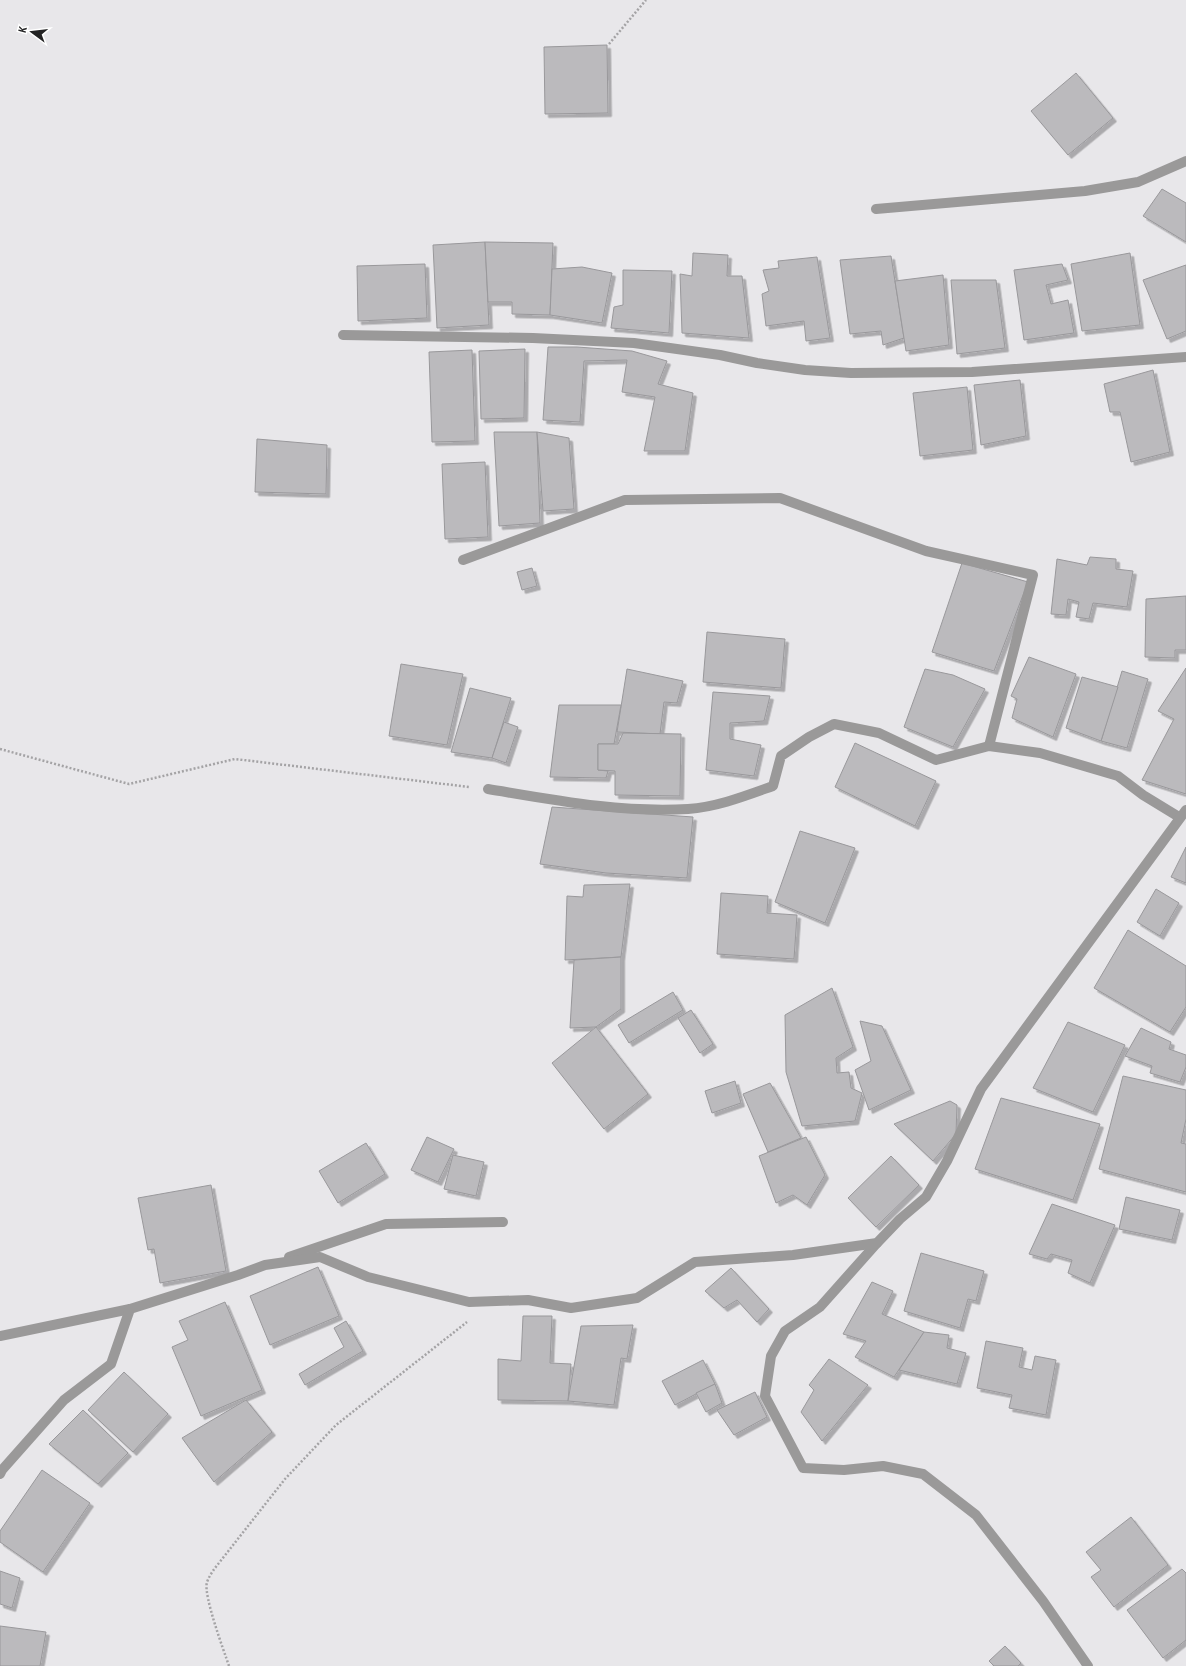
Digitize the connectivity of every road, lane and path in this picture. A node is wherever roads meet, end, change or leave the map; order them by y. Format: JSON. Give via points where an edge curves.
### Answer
{"nodes":[{"id":1,"x":646,"y":0,"type":"edge"},
{"id":2,"x":609,"y":44,"type":"dead end"},
{"id":3,"x":1186,"y":161,"type":"edge"},
{"id":4,"x":876,"y":209,"type":"dead end"},
{"id":5,"x":343,"y":335,"type":"dead end"},
{"id":6,"x":1186,"y":357,"type":"edge"},
{"id":7,"x":463,"y":560,"type":"dead end"},
{"id":8,"x":989,"y":746,"type":"junction"},
{"id":9,"x":0,"y":749,"type":"edge"},
{"id":10,"x":488,"y":789,"type":"joint"},
{"id":11,"x":1182,"y":814,"type":"edge"},
{"id":12,"x":503,"y":1222,"type":"dead end"},
{"id":13,"x":877,"y":1243,"type":"junction"},
{"id":14,"x":264,"y":1265,"type":"junction"},
{"id":15,"x":492,"y":1302,"type":"junction"},
{"id":16,"x":130,"y":1309,"type":"junction"},
{"id":17,"x":0,"y":1336,"type":"edge"},
{"id":18,"x":0,"y":1474,"type":"edge"},
{"id":19,"x":229,"y":1666,"type":"edge"},
{"id":20,"x":1088,"y":1666,"type":"edge"}],
"edges":[{"from":1,"to":2,"type":"path"},
{"from":3,"to":4,"type":"street","via":[[1138,182],[1085,191]]},
{"from":5,"to":6,"type":"street","via":[[533,338],[634,343],[805,370],[851,373],[972,372]]},
{"from":7,"to":8,"type":"street","via":[[625,500],[780,498],[926,551],[1033,575]]},
{"from":8,"to":10,"type":"street","via":[[936,760],[879,733],[834,724],[781,756],[773,786],[732,800],[689,809],[582,805]]},
{"from":8,"to":11,"type":"street","via":[[1040,754],[1118,776],[1143,795]]},
{"from":9,"to":10,"type":"path","via":[[129,784],[235,759]]},
{"from":11,"to":13,"type":"street","via":[[981,1089],[947,1161],[926,1197]]},
{"from":12,"to":14,"type":"street","via":[[386,1224]]},
{"from":13,"to":15,"type":"street","via":[[793,1254],[695,1262],[637,1298],[571,1308],[528,1300]]},
{"from":13,"to":20,"type":"street","via":[[820,1307],[785,1331],[771,1356],[765,1396],[803,1468],[844,1470],[883,1466],[923,1474],[976,1515]]},
{"from":14,"to":15,"type":"street","via":[[320,1257],[368,1277],[469,1302]]},
{"from":14,"to":16,"type":"street"},
{"from":15,"to":19,"type":"path","via":[[336,1426],[285,1479],[221,1558],[207,1583],[215,1622]]},
{"from":16,"to":17,"type":"street"},
{"from":16,"to":18,"type":"street","via":[[111,1364],[64,1400]]}]}
